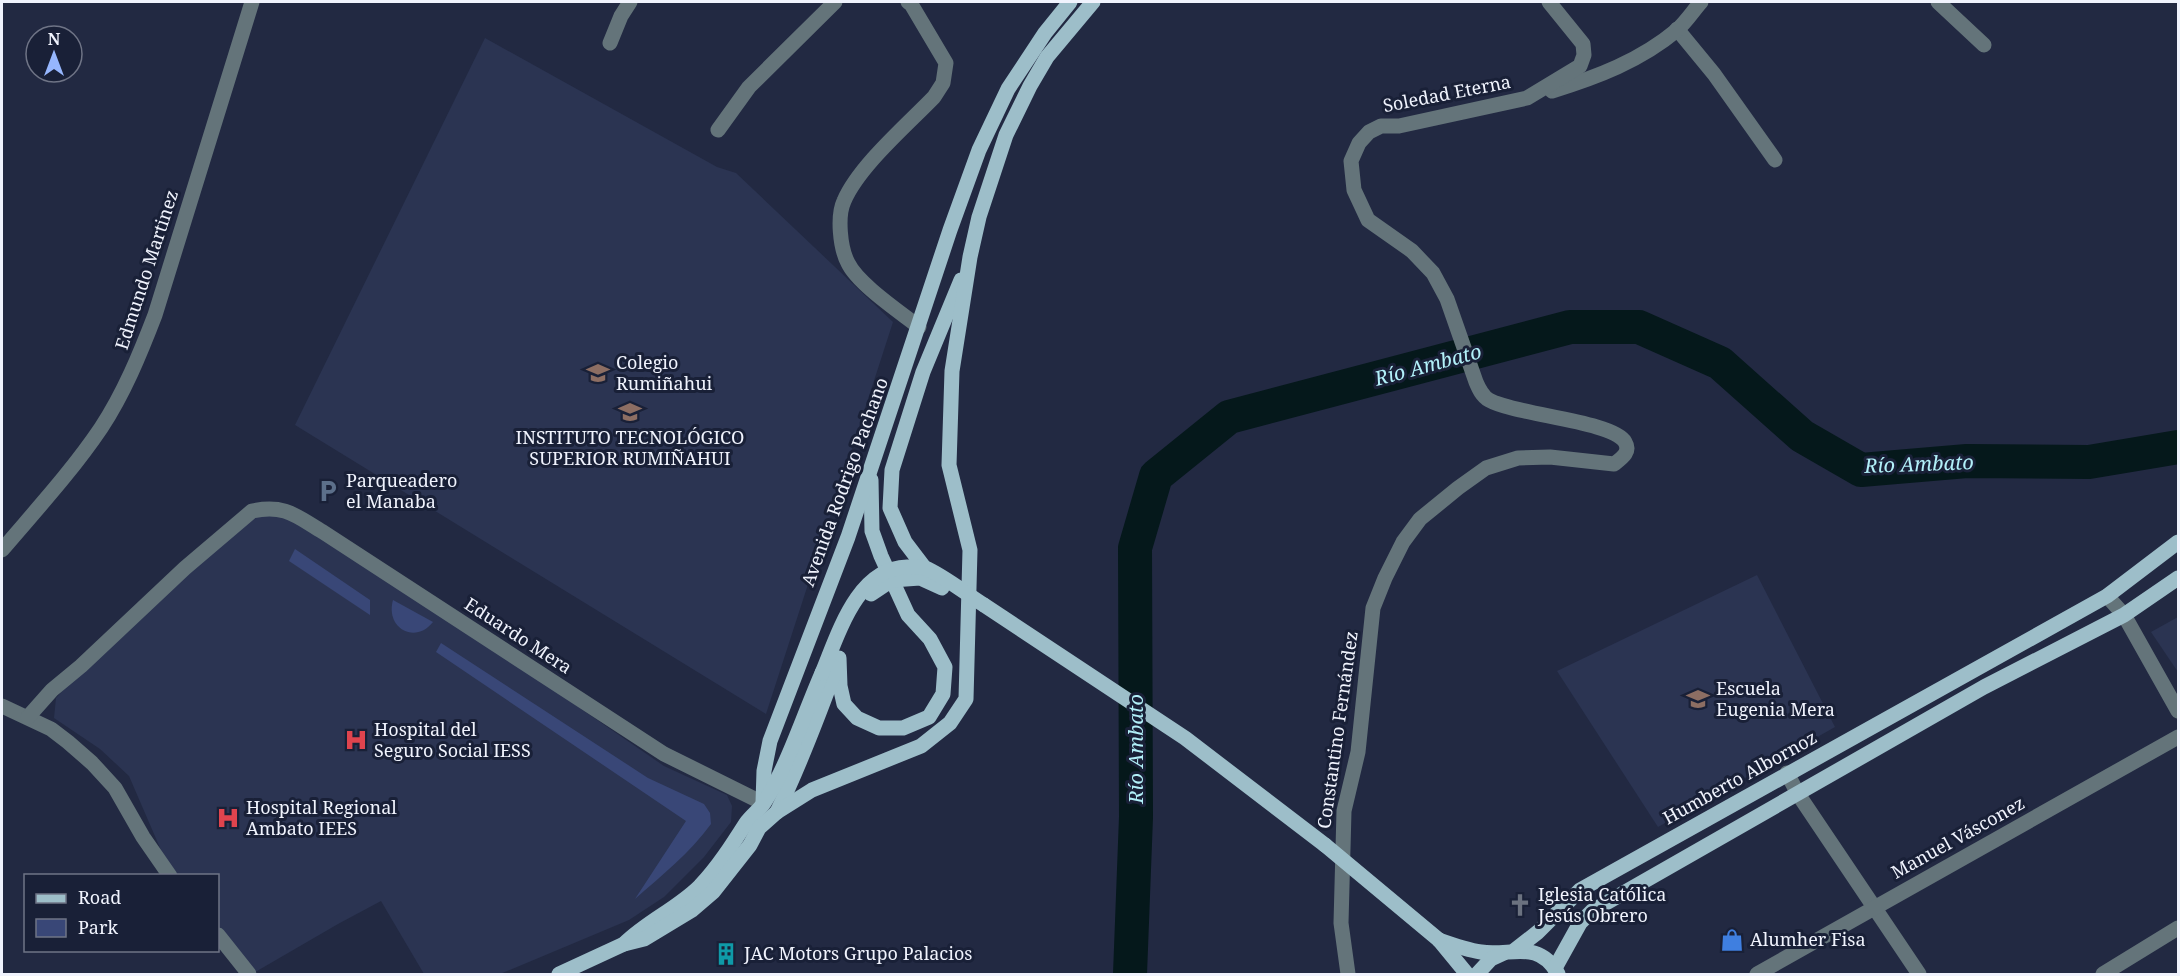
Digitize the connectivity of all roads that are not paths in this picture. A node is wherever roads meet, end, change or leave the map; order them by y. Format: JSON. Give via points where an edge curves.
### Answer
{"nodes":[{"id":1,"x":252,"y":2,"type":"edge"},
{"id":2,"x":630,"y":2,"type":"edge"},
{"id":3,"x":835,"y":2,"type":"edge"},
{"id":4,"x":908,"y":2,"type":"edge"},
{"id":5,"x":1070,"y":2,"type":"edge"},
{"id":6,"x":1093,"y":2,"type":"edge"},
{"id":7,"x":1549,"y":2,"type":"edge"},
{"id":8,"x":1701,"y":2,"type":"edge"},
{"id":9,"x":1938,"y":2,"type":"edge"},
{"id":10,"x":1677,"y":29,"type":"junction"},
{"id":11,"x":610,"y":43,"type":"dead end"},
{"id":12,"x":1984,"y":45,"type":"dead end"},
{"id":13,"x":1527,"y":98,"type":"junction"},
{"id":14,"x":718,"y":130,"type":"dead end"},
{"id":15,"x":1774,"y":160,"type":"dead end"},
{"id":16,"x":970,"y":257,"type":"junction"},
{"id":17,"x":919,"y":327,"type":"junction"},
{"id":18,"x":1627,"y":450,"type":"joint"},
{"id":19,"x":871,"y":471,"type":"junction"},
{"id":20,"x":2178,"y":542,"type":"edge"},
{"id":21,"x":2,"y":550,"type":"edge"},
{"id":22,"x":924,"y":567,"type":"junction"},
{"id":23,"x":2178,"y":578,"type":"edge"},
{"id":24,"x":2107,"y":597,"type":"junction"},
{"id":25,"x":984,"y":605,"type":"junction"},
{"id":26,"x":2124,"y":615,"type":"junction"},
{"id":27,"x":839,"y":658,"type":"junction"},
{"id":28,"x":2,"y":706,"type":"edge"},
{"id":29,"x":2178,"y":711,"type":"edge"},
{"id":30,"x":28,"y":717,"type":"junction"},
{"id":31,"x":2178,"y":737,"type":"edge"},
{"id":32,"x":1787,"y":773,"type":"junction"},
{"id":33,"x":1798,"y":794,"type":"junction"},
{"id":34,"x":770,"y":808,"type":"junction"},
{"id":35,"x":169,"y":874,"type":"edge"},
{"id":36,"x":1875,"y":907,"type":"junction"},
{"id":37,"x":2178,"y":928,"type":"edge"},
{"id":38,"x":219,"y":936,"type":"edge"},
{"id":39,"x":1439,"y":940,"type":"junction"},
{"id":40,"x":1509,"y":951,"type":"junction"},
{"id":41,"x":1556,"y":971,"type":"edge"},
{"id":42,"x":249,"y":975,"type":"edge"},
{"id":43,"x":559,"y":975,"type":"edge"},
{"id":44,"x":1348,"y":975,"type":"edge"},
{"id":45,"x":1467,"y":975,"type":"edge"},
{"id":46,"x":1477,"y":975,"type":"edge"},
{"id":47,"x":1757,"y":975,"type":"edge"},
{"id":48,"x":1919,"y":975,"type":"edge"},
{"id":49,"x":2103,"y":975,"type":"edge"}],
"edges":[{"from":1,"to":21,"type":"street","name":"Edmundo Martinez","via":[[155,315],[136,364],[101,427],[56,488]]},
{"from":2,"to":11,"type":"street"},
{"from":3,"to":14,"type":"street","via":[[749,87]]},
{"from":4,"to":17,"type":"street","via":[[946,63],[943,83],[934,98],[859,175],[843,202],[840,235],[848,264],[868,286]]},
{"from":5,"to":17,"type":"main road","name":"Avenida Rodrigo Pachano","via":[[1044,33],[1008,89],[979,150]]},
{"from":6,"to":16,"type":"main road","via":[[1047,57],[1006,135]]},
{"from":7,"to":13,"type":"street","name":"Soledad Eterna","via":[[1582,44],[1584,55],[1580,66]]},
{"from":8,"to":10,"type":"street"},
{"from":9,"to":12,"type":"street"},
{"from":10,"to":13,"type":"street","via":[[1637,57],[1600,76]]},
{"from":10,"to":15,"type":"street"},
{"from":13,"to":18,"type":"street","name":"Soledad Eterna","via":[[1399,126],[1381,126],[1369,132],[1351,161],[1354,190],[1368,220],[1412,251],[1433,273],[1447,298],[1476,382],[1489,400],[1605,430],[1620,436]]},
{"from":16,"to":22,"type":"main road","via":[[923,372],[892,470],[890,508],[905,542]]},
{"from":16,"to":34,"type":"main road","via":[[952,371],[949,465],[970,550],[966,699],[950,723],[921,746]]},
{"from":17,"to":19,"type":"main road","name":"Avenida Rodrigo Pachano"},
{"from":18,"to":44,"type":"street","name":"Constantino Fernández","via":[[1614,464],[1518,458],[1486,468],[1420,519],[1403,542],[1374,608],[1359,742],[1344,812],[1341,923]]},
{"from":19,"to":27,"type":"main road","via":[[872,531],[908,615],[930,639],[945,667],[943,694],[929,717],[903,728],[879,728],[857,718],[844,704]]},
{"from":19,"to":34,"type":"main road","name":"Avenida Rodrigo Pachano","via":[[770,741],[764,771]]},
{"from":20,"to":24,"type":"main road","name":"Humberto Albornoz"},
{"from":22,"to":25,"type":"main road","bridge":true},
{"from":22,"to":34,"type":"main road","bridge":true,"via":[[894,568],[882,574],[861,591],[849,609],[786,757]]},
{"from":23,"to":26,"type":"main road"},
{"from":24,"to":26,"type":"street"},
{"from":24,"to":32,"type":"main road","name":"Humberto Albornoz"},
{"from":25,"to":27,"type":"main road","bridge":true,"via":[[920,578],[892,580],[869,596],[847,631]]},
{"from":25,"to":39,"type":"main road","bridge":true,"via":[[1185,738],[1325,845]]},
{"from":26,"to":29,"type":"street"},
{"from":26,"to":33,"type":"main road","via":[[1984,687]]},
{"from":27,"to":34,"type":"main road","via":[[798,769]]},
{"from":28,"to":30,"type":"street"},
{"from":30,"to":34,"type":"street","name":"Eduardo Mera","via":[[52,690],[252,511],[285,509],[664,754]]},
{"from":30,"to":35,"type":"street","via":[[68,742],[115,788]]},
{"from":31,"to":36,"type":"street","name":"Manuel Vásconez"},
{"from":32,"to":33,"type":"street"},
{"from":32,"to":40,"type":"main road","name":"Humberto Albornoz","via":[[1580,890]]},
{"from":33,"to":36,"type":"street"},
{"from":33,"to":41,"type":"main road","via":[[1592,911],[1580,923]]},
{"from":34,"to":43,"type":"main road","via":[[747,822],[699,886],[678,904],[624,944]]},
{"from":36,"to":47,"type":"street","name":"Manuel Vásconez"},
{"from":36,"to":48,"type":"street"},
{"from":37,"to":49,"type":"street"},
{"from":38,"to":42,"type":"street"},
{"from":39,"to":40,"type":"main road","via":[[1483,953]]},
{"from":39,"to":45,"type":"main road"},
{"from":40,"to":41,"type":"main road","via":[[1530,952],[1544,958]]},
{"from":40,"to":46,"type":"main road","name":"Humberto Albornoz","via":[[1491,959]]}]}
